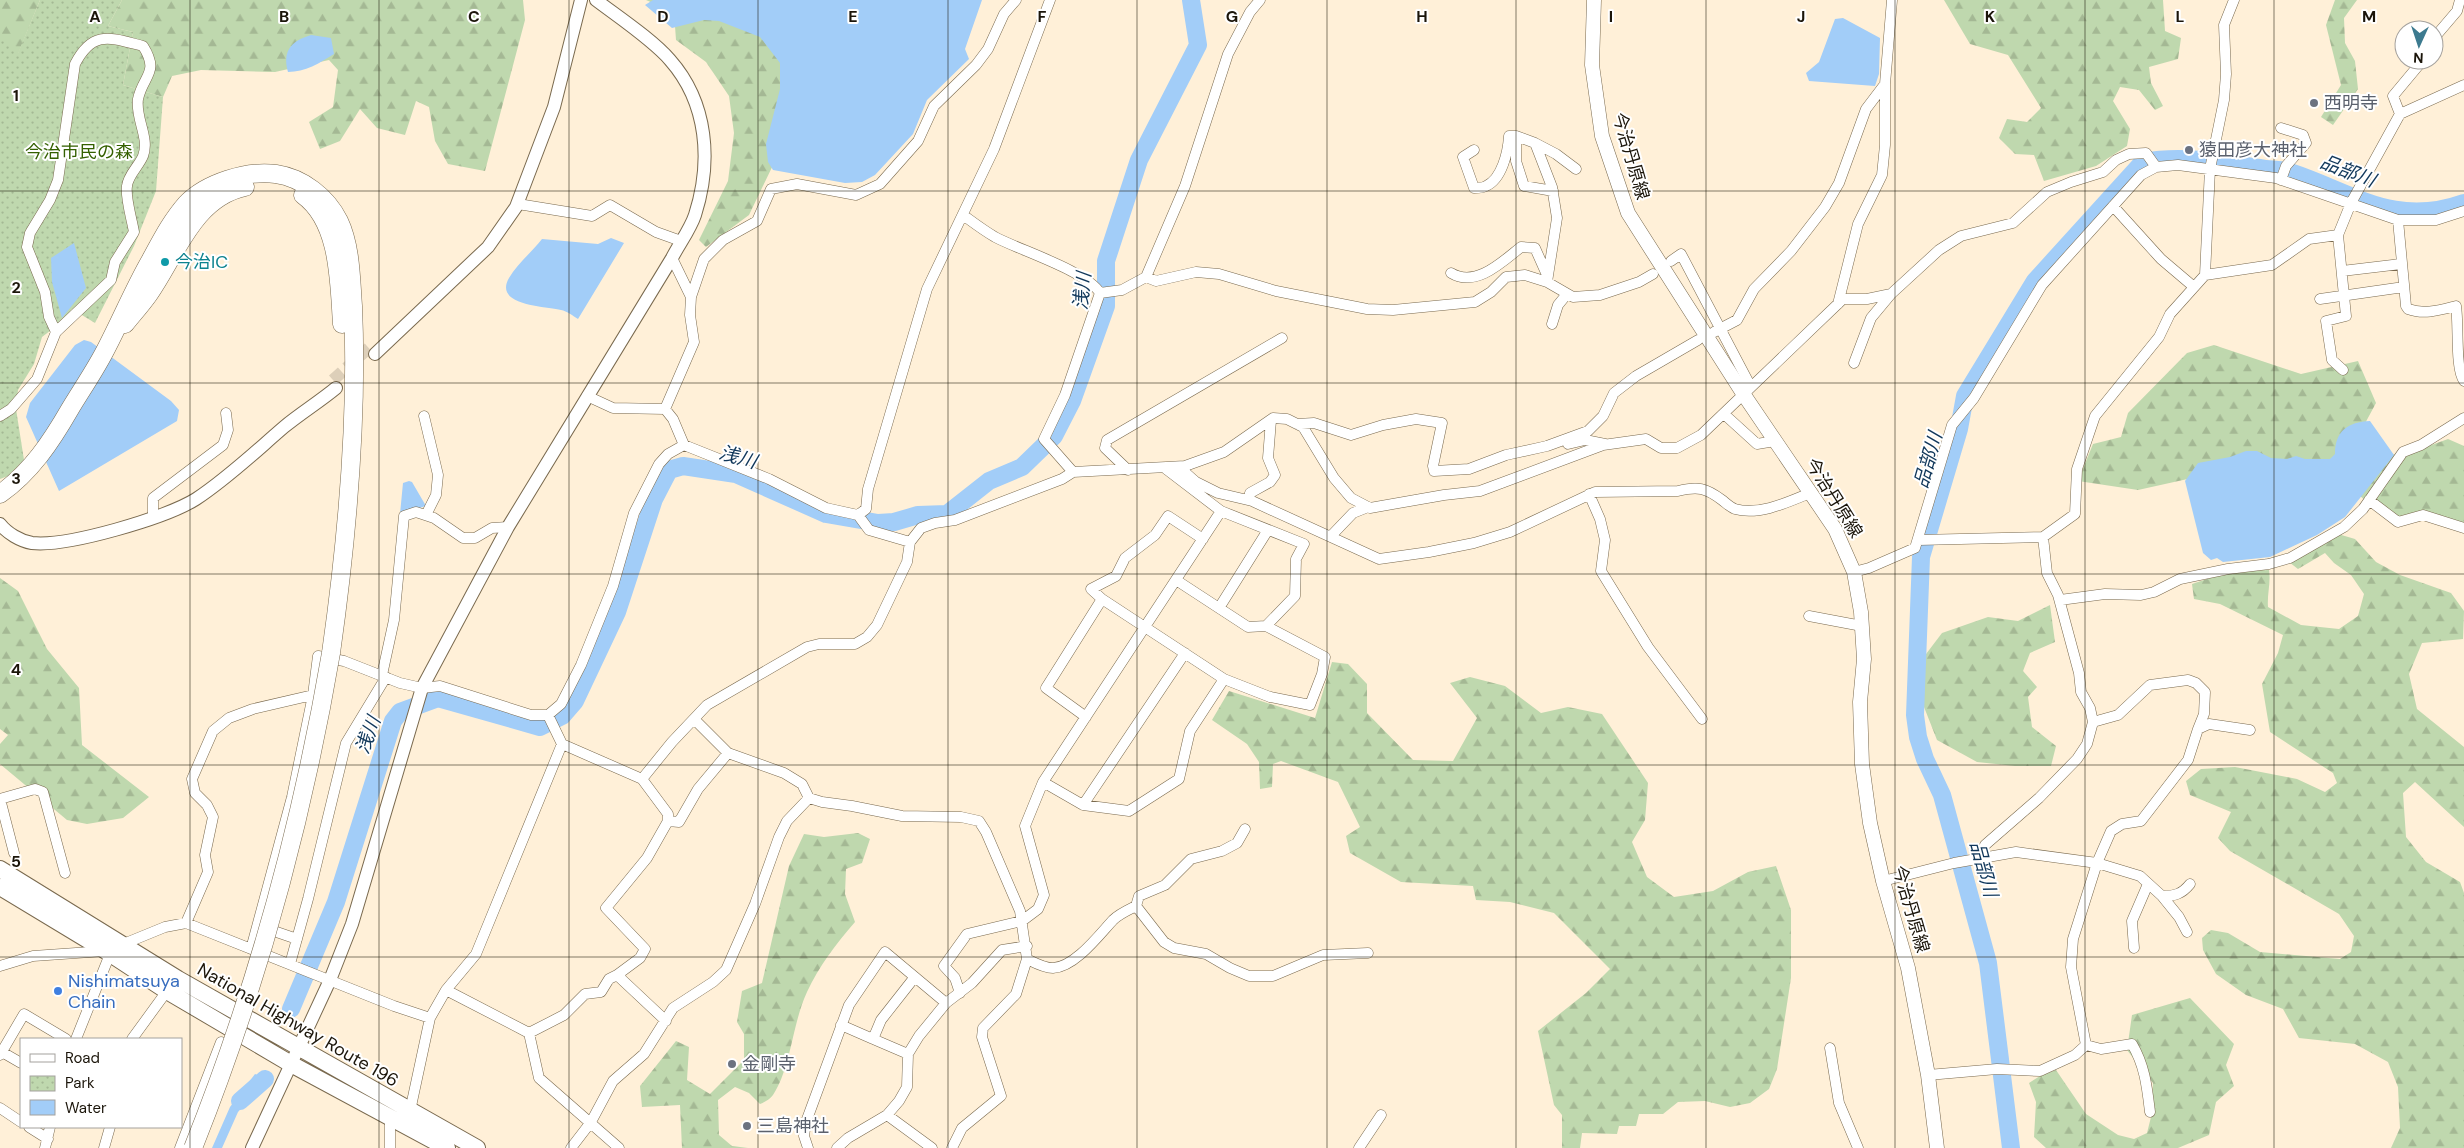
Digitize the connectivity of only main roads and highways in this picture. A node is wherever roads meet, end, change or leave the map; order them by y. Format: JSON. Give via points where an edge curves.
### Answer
{"nodes":[{"id":1,"x":1594,"y":0,"type":"edge"},
{"id":2,"x":7,"y":489,"type":"edge"},
{"id":3,"x":0,"y":869,"type":"edge"},
{"id":4,"x":0,"y":887,"type":"edge"},
{"id":5,"x":112,"y":950,"type":"junction"},
{"id":6,"x":193,"y":1148,"type":"edge"},
{"id":7,"x":447,"y":1148,"type":"edge"},
{"id":8,"x":477,"y":1148,"type":"edge"},
{"id":9,"x":1937,"y":1148,"type":"edge"}],
"edges":[{"from":1,"to":9,"type":"main road","name":"今治丹原線","via":[[1592,65],[1602,136],[1628,212],[1835,529],[1854,572],[1862,626],[1862,764],[1870,823],[1908,968],[1928,1075]]},
{"from":2,"to":6,"type":"highway","bridge":true,"via":[[36,462],[53,437],[107,348],[136,286],[173,220],[188,202],[218,184],[259,174],[276,174],[315,191],[331,208],[346,240],[354,331],[354,396],[344,552],[331,653],[316,740],[267,935]]},
{"from":3,"to":5,"type":"highway","name":"National Highway Route 196"},
{"from":4,"to":5,"type":"highway","name":"National Highway Route 196"},
{"from":5,"to":7,"type":"highway","name":"National Highway Route 196","via":[[167,991],[291,1064]]},
{"from":5,"to":8,"type":"highway","name":"National Highway Route 196","via":[[300,1047]]}]}
